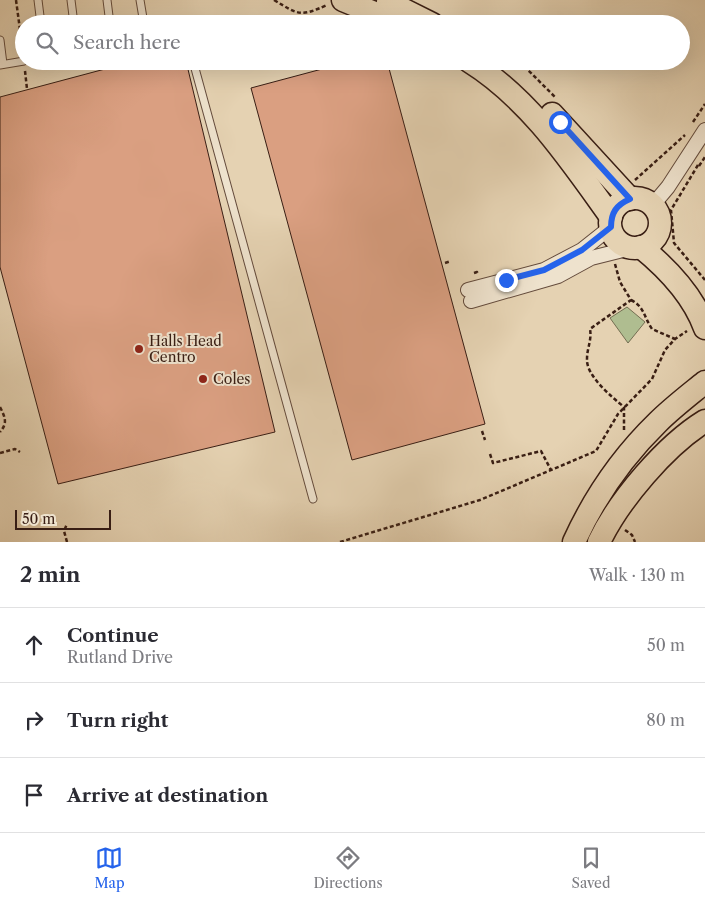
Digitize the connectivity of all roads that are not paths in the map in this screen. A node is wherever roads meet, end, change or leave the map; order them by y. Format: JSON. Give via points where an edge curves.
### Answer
{"nodes":[{"id":1,"x":38,"y":0,"type":"edge"},
{"id":2,"x":71,"y":0,"type":"edge"},
{"id":3,"x":107,"y":0,"type":"edge"},
{"id":4,"x":140,"y":0,"type":"edge"},
{"id":5,"x":385,"y":0,"type":"edge"},
{"id":6,"x":335,"y":2,"type":"edge"},
{"id":7,"x":40,"y":15,"type":"edge"},
{"id":8,"x":73,"y":15,"type":"edge"},
{"id":9,"x":109,"y":15,"type":"edge"},
{"id":10,"x":142,"y":15,"type":"edge"},
{"id":11,"x":374,"y":15,"type":"edge"},
{"id":12,"x":414,"y":15,"type":"edge"},
{"id":13,"x":0,"y":40,"type":"edge"},
{"id":14,"x":15,"y":63,"type":"edge"},
{"id":15,"x":2,"y":65,"type":"edge"},
{"id":16,"x":195,"y":70,"type":"edge"},
{"id":17,"x":480,"y":70,"type":"edge"},
{"id":18,"x":504,"y":70,"type":"edge"},
{"id":19,"x":705,"y":130,"type":"edge"},
{"id":20,"x":631,"y":191,"type":"junction"},
{"id":21,"x":661,"y":208,"type":"junction"},
{"id":22,"x":611,"y":222,"type":"junction"},
{"id":23,"x":635,"y":246,"type":"junction"},
{"id":24,"x":705,"y":297,"type":"edge"},
{"id":25,"x":695,"y":325,"type":"edge"},
{"id":26,"x":705,"y":382,"type":"edge"},
{"id":27,"x":705,"y":421,"type":"edge"},
{"id":28,"x":313,"y":498,"type":"dead end"},
{"id":29,"x":574,"y":542,"type":"edge"},
{"id":30,"x":599,"y":542,"type":"edge"}],
"edges":[{"from":1,"to":7,"type":"lane"},
{"from":2,"to":8,"type":"lane"},
{"from":3,"to":9,"type":"lane"},
{"from":4,"to":10,"type":"lane"},
{"from":5,"to":12,"type":"main road"},
{"from":6,"to":11,"type":"main road"},
{"from":13,"to":15,"type":"lane"},
{"from":14,"to":15,"type":"lane"},
{"from":16,"to":28,"type":"lane"},
{"from":17,"to":22,"type":"main road","via":[[520,101],[549,133]]},
{"from":18,"to":20,"type":"main road","via":[[548,108]]},
{"from":19,"to":21,"type":"street","via":[[668,187]]},
{"from":20,"to":21,"type":"main road","via":[[639,199]]},
{"from":20,"to":22,"type":"main road","via":[[615,209]]},
{"from":21,"to":23,"type":"main road","via":[[660,227]]},
{"from":22,"to":23,"type":"main road","via":[[614,237],[622,244]]},
{"from":22,"to":23,"type":"street","via":[[582,250],[544,270],[469,296],[558,276],[591,258]]},
{"from":23,"to":24,"type":"main road"},
{"from":23,"to":25,"type":"main road","via":[[678,283],[696,306]]},
{"from":26,"to":29,"type":"main road","via":[[658,422],[634,448],[599,496]]},
{"from":27,"to":30,"type":"main road","via":[[679,441],[633,489]]}]}
